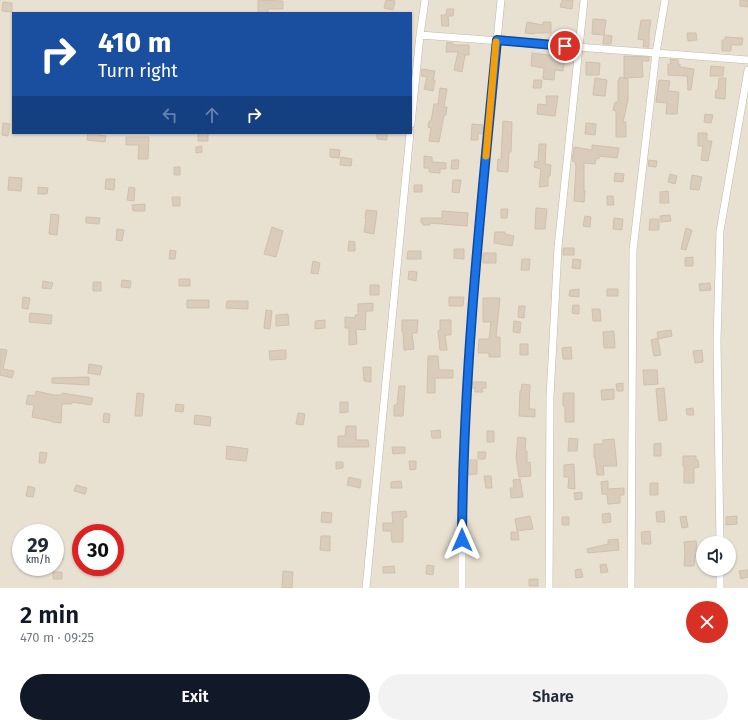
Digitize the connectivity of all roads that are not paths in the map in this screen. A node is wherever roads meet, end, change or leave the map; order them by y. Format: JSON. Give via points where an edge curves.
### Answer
{"nodes":[{"id":1,"x":425,"y":0,"type":"edge"},
{"id":2,"x":501,"y":0,"type":"edge"},
{"id":3,"x":584,"y":0,"type":"edge"},
{"id":4,"x":665,"y":0,"type":"edge"},
{"id":5,"x":420,"y":35,"type":"junction"},
{"id":6,"x":497,"y":40,"type":"junction"},
{"id":7,"x":578,"y":47,"type":"junction"},
{"id":8,"x":656,"y":53,"type":"junction"},
{"id":9,"x":748,"y":60,"type":"edge"},
{"id":10,"x":748,"y":70,"type":"edge"},
{"id":11,"x":412,"y":114,"type":"edge"},
{"id":12,"x":410,"y":134,"type":"edge"},
{"id":13,"x":720,"y":536,"type":"edge"},
{"id":14,"x":720,"y":576,"type":"edge"},
{"id":15,"x":366,"y":588,"type":"edge"},
{"id":16,"x":462,"y":588,"type":"edge"},
{"id":17,"x":549,"y":588,"type":"edge"},
{"id":18,"x":631,"y":588,"type":"edge"},
{"id":19,"x":720,"y":588,"type":"edge"}],
"edges":[{"from":1,"to":5,"type":"street"},
{"from":2,"to":6,"type":"street"},
{"from":3,"to":7,"type":"street"},
{"from":4,"to":8,"type":"street"},
{"from":5,"to":6,"type":"street"},
{"from":5,"to":11,"type":"street"},
{"from":6,"to":7,"type":"street"},
{"from":6,"to":16,"type":"street","via":[[480,212],[462,477]]},
{"from":7,"to":8,"type":"street"},
{"from":7,"to":17,"type":"street","via":[[558,247],[550,397]]},
{"from":8,"to":9,"type":"street"},
{"from":8,"to":18,"type":"street","via":[[633,250]]},
{"from":10,"to":13,"type":"street","via":[[720,231],[717,341]]},
{"from":12,"to":15,"type":"street"},
{"from":14,"to":19,"type":"street"}]}
